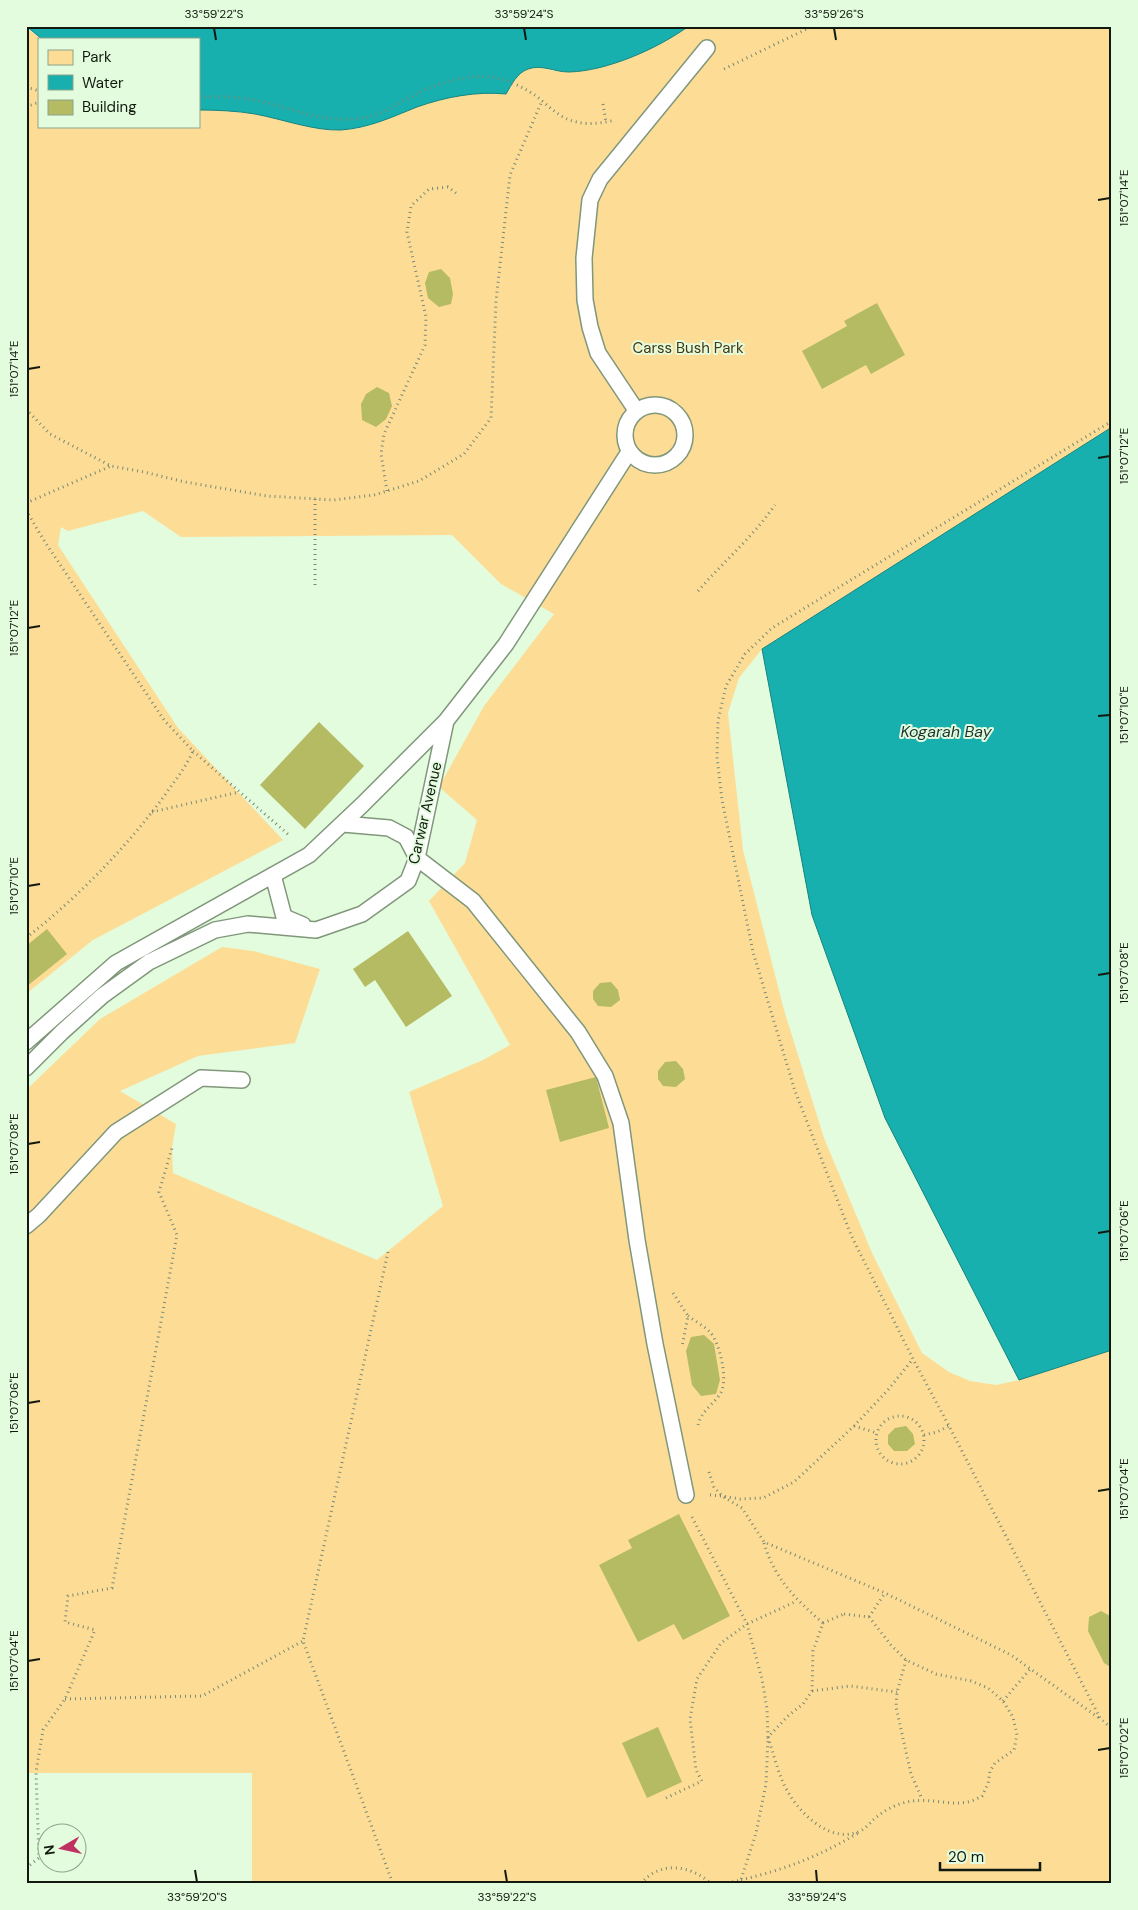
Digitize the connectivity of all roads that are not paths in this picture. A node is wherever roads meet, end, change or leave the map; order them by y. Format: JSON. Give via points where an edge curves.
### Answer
{"nodes":[{"id":1,"x":707,"y":48,"type":"dead end"},
{"id":2,"x":636,"y":410,"type":"junction"},
{"id":3,"x":629,"y":452,"type":"junction"},
{"id":4,"x":446,"y":721,"type":"junction"},
{"id":5,"x":343,"y":824,"type":"junction"},
{"id":6,"x":417,"y":858,"type":"junction"},
{"id":7,"x":273,"y":875,"type":"junction"},
{"id":8,"x":316,"y":930,"type":"junction"},
{"id":9,"x":26,"y":1042,"type":"edge"},
{"id":10,"x":26,"y":1068,"type":"edge"},
{"id":11,"x":242,"y":1080,"type":"dead end"},
{"id":12,"x":26,"y":1226,"type":"edge"},
{"id":13,"x":686,"y":1495,"type":"road end"}],
"edges":[{"from":1,"to":2,"type":"lane","via":[[600,179],[590,200],[584,258],[585,300],[590,327],[598,353]]},
{"from":2,"to":3,"type":"lane","via":[[626,425],[625,443]]},
{"from":2,"to":3,"type":"lane","via":[[655,404],[674,411],[681,419],[686,439],[676,458],[656,466],[646,464]]},
{"from":3,"to":4,"type":"lane","name":"Carwar Avenue","via":[[506,644]]},
{"from":4,"to":5,"type":"lane","name":"Carwar Avenue"},
{"from":4,"to":6,"type":"lane","name":"Carwar Avenue"},
{"from":5,"to":6,"type":"lane","via":[[389,828],[406,837]]},
{"from":5,"to":7,"type":"lane","name":"Carwar Avenue","via":[[309,855]]},
{"from":6,"to":8,"type":"lane","name":"Carwar Avenue","via":[[408,881],[362,914]]},
{"from":6,"to":13,"type":"lane","via":[[473,901],[578,1032],[605,1076],[621,1123],[654,1344]]},
{"from":7,"to":8,"type":"lane","via":[[284,917]]},
{"from":7,"to":9,"type":"lane","name":"Carwar Avenue","via":[[116,963]]},
{"from":8,"to":10,"type":"lane","name":"Carwar Avenue","via":[[248,924],[215,930],[149,962],[102,996]]},
{"from":11,"to":12,"type":"lane","via":[[201,1078],[116,1132]]}]}
